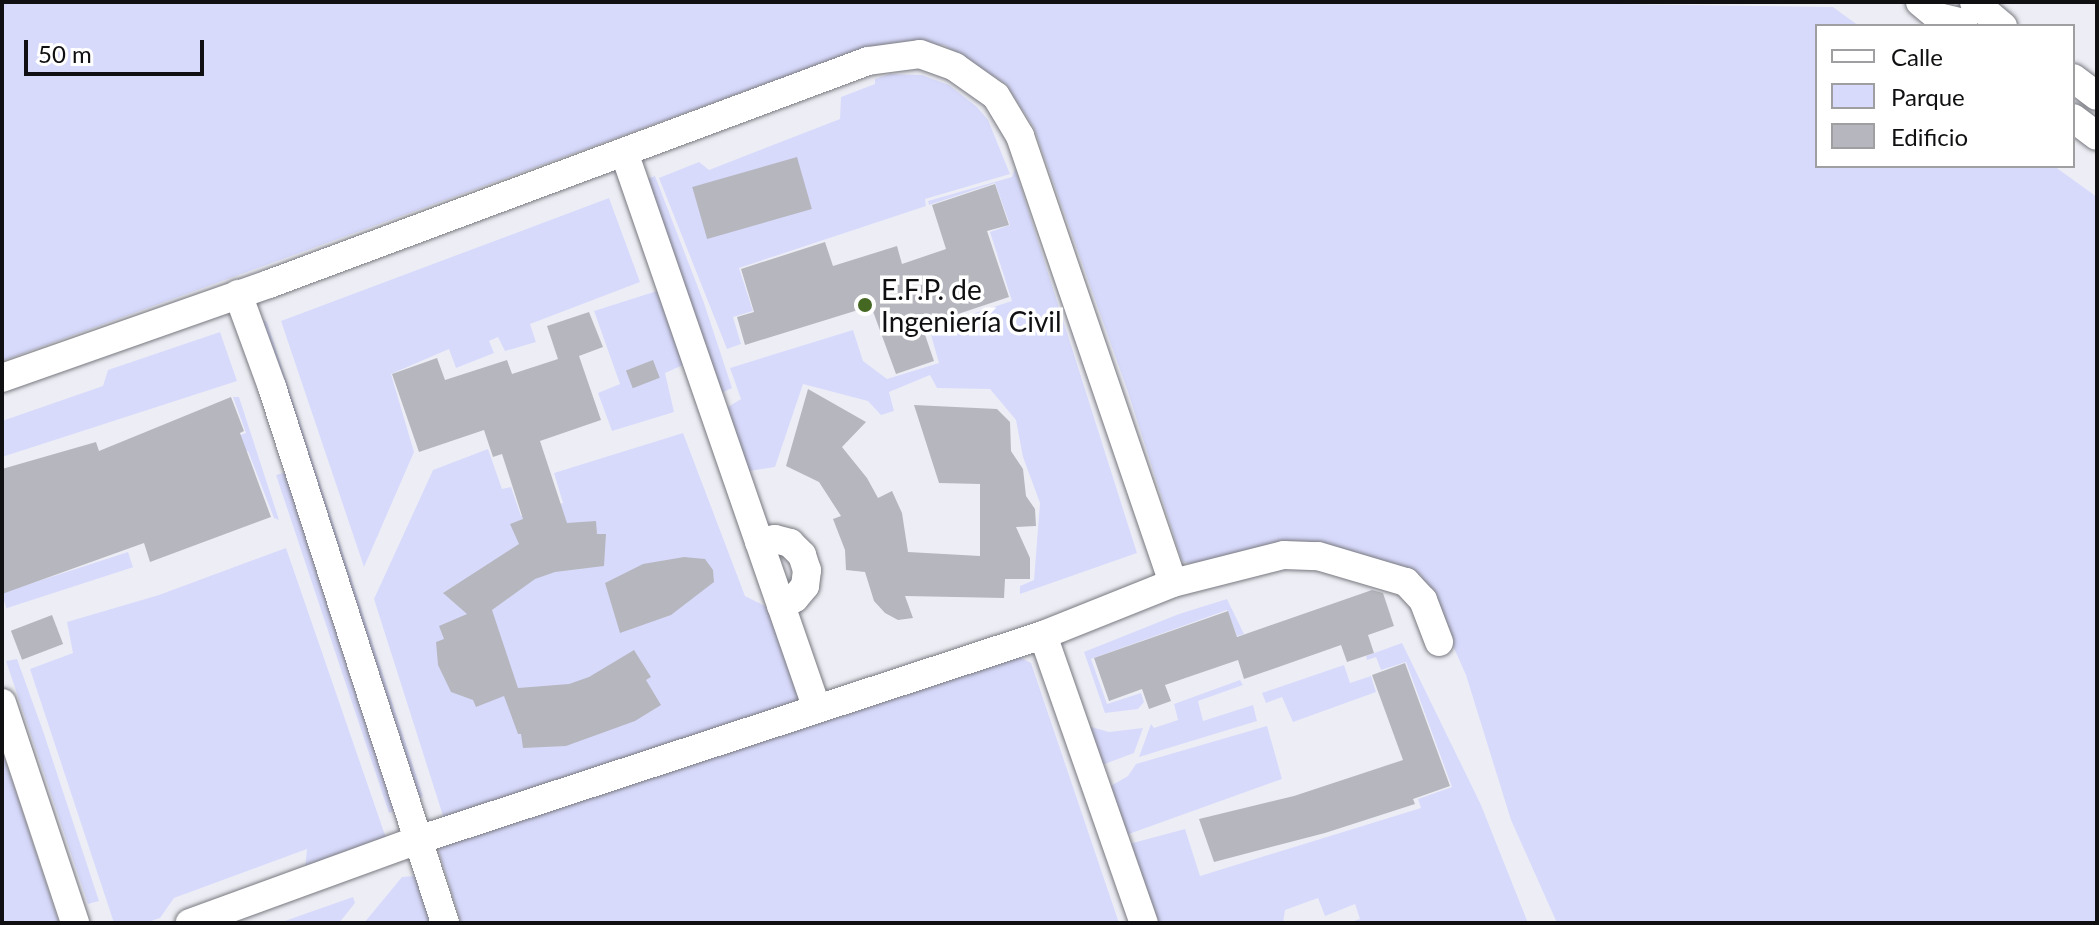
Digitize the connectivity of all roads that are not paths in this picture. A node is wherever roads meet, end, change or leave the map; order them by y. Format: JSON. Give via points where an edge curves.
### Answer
{"nodes":[{"id":1,"x":1920,"y":2,"type":"edge"},
{"id":2,"x":1966,"y":13,"type":"edge"},
{"id":3,"x":1997,"y":24,"type":"edge"},
{"id":4,"x":2075,"y":80,"type":"edge"},
{"id":5,"x":2097,"y":96,"type":"edge"},
{"id":6,"x":2075,"y":120,"type":"edge"},
{"id":7,"x":2097,"y":136,"type":"edge"},
{"id":8,"x":624,"y":152,"type":"junction"},
{"id":9,"x":238,"y":294,"type":"junction"},
{"id":10,"x":2,"y":378,"type":"edge"},
{"id":11,"x":1173,"y":583,"type":"junction"},
{"id":12,"x":1043,"y":635,"type":"junction"},
{"id":13,"x":1439,"y":642,"type":"dead end"},
{"id":14,"x":2,"y":703,"type":"edge"},
{"id":15,"x":817,"y":709,"type":"junction"},
{"id":16,"x":418,"y":840,"type":"junction"},
{"id":17,"x":75,"y":923,"type":"edge"},
{"id":18,"x":190,"y":923,"type":"edge"},
{"id":19,"x":445,"y":923,"type":"edge"},
{"id":20,"x":1144,"y":923,"type":"edge"}],
"edges":[{"from":1,"to":2,"type":"street","via":[[1938,17]]},
{"from":2,"to":3,"type":"street"},
{"from":4,"to":5,"type":"street"},
{"from":6,"to":7,"type":"street"},
{"from":8,"to":9,"type":"street"},
{"from":8,"to":11,"type":"street","via":[[868,61],[920,54],[979,82],[996,96],[1020,136]]},
{"from":8,"to":15,"type":"street"},
{"from":9,"to":10,"type":"street"},
{"from":9,"to":16,"type":"street"},
{"from":11,"to":12,"type":"street"},
{"from":11,"to":13,"type":"street","via":[[1284,555],[1318,556],[1406,582],[1423,600]]},
{"from":12,"to":15,"type":"street"},
{"from":12,"to":20,"type":"street"},
{"from":14,"to":17,"type":"street"},
{"from":15,"to":16,"type":"street"},
{"from":16,"to":18,"type":"street"},
{"from":16,"to":19,"type":"street"}]}
